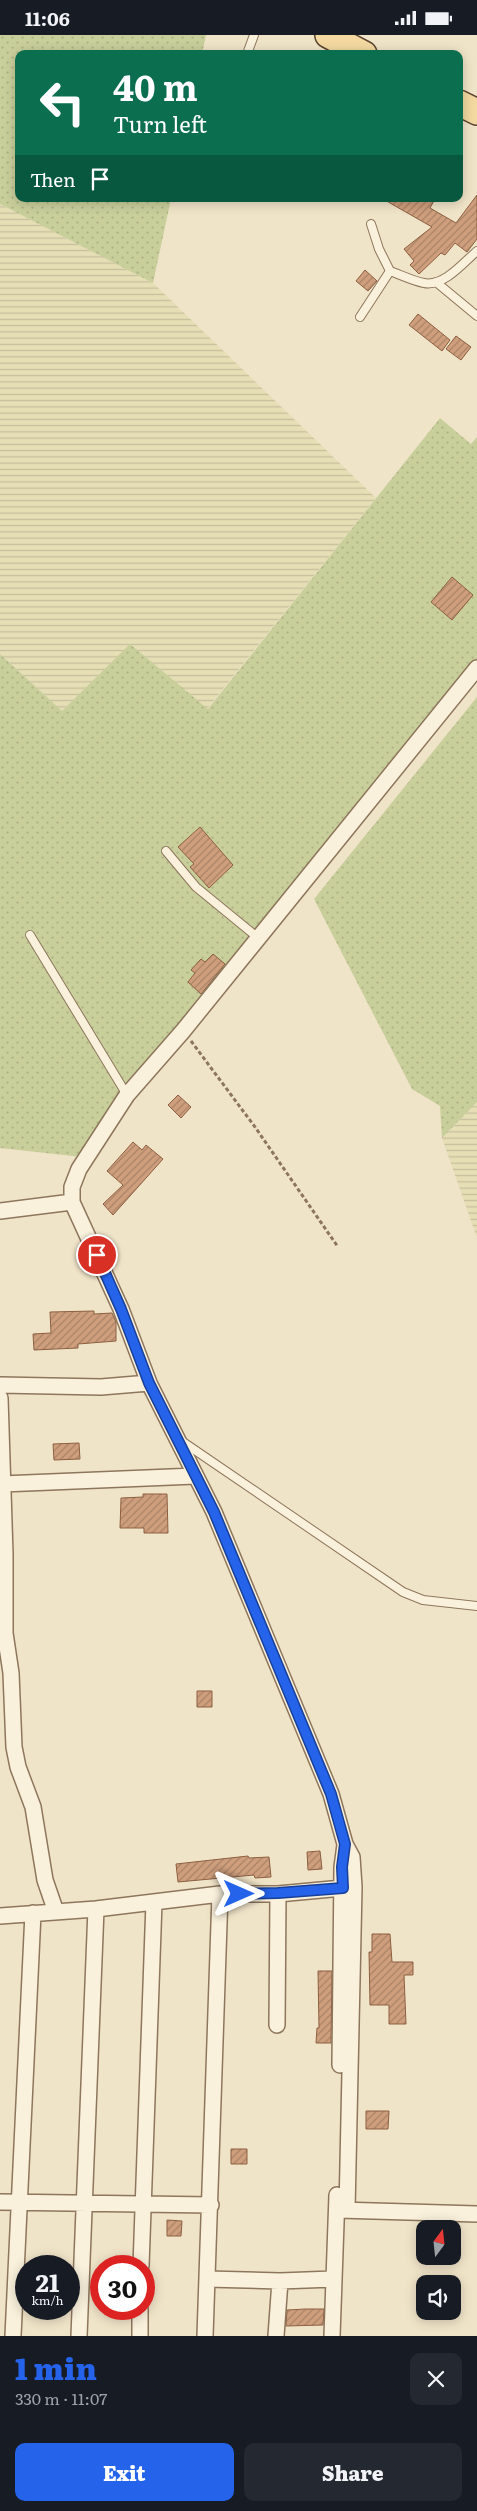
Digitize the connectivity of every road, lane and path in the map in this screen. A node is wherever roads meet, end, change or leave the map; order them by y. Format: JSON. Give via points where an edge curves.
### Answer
{"nodes":[{"id":1,"x":254,"y":35,"type":"edge"},
{"id":2,"x":328,"y":35,"type":"edge"},
{"id":3,"x":248,"y":50,"type":"edge"},
{"id":4,"x":356,"y":50,"type":"edge"},
{"id":5,"x":463,"y":105,"type":"edge"},
{"id":6,"x":477,"y":113,"type":"edge"},
{"id":7,"x":371,"y":224,"type":"dead end"},
{"id":8,"x":477,"y":251,"type":"edge"},
{"id":9,"x":390,"y":271,"type":"junction"},
{"id":10,"x":436,"y":282,"type":"junction"},
{"id":11,"x":477,"y":315,"type":"edge"},
{"id":12,"x":360,"y":317,"type":"dead end"},
{"id":13,"x":477,"y":668,"type":"edge"},
{"id":14,"x":166,"y":851,"type":"dead end"},
{"id":15,"x":30,"y":935,"type":"dead end"},
{"id":16,"x":257,"y":937,"type":"junction"},
{"id":17,"x":183,"y":1031,"type":"junction"},
{"id":18,"x":127,"y":1095,"type":"junction"},
{"id":19,"x":72,"y":1202,"type":"junction"},
{"id":20,"x":0,"y":1211,"type":"edge"},
{"id":21,"x":338,"y":1247,"type":"dead end"},
{"id":22,"x":149,"y":1383,"type":"junction"},
{"id":23,"x":0,"y":1385,"type":"edge"},
{"id":24,"x":0,"y":1398,"type":"edge"},
{"id":25,"x":179,"y":1439,"type":"junction"},
{"id":26,"x":195,"y":1476,"type":"junction"},
{"id":27,"x":1,"y":1484,"type":"edge"},
{"id":28,"x":477,"y":1606,"type":"edge"},
{"id":29,"x":5,"y":1674,"type":"edge"},
{"id":30,"x":349,"y":1887,"type":"junction"},
{"id":31,"x":278,"y":1893,"type":"junction"},
{"id":32,"x":220,"y":1894,"type":"junction"},
{"id":33,"x":154,"y":1902,"type":"junction"},
{"id":34,"x":96,"y":1909,"type":"junction"},
{"id":35,"x":56,"y":1912,"type":"junction"},
{"id":36,"x":33,"y":1913,"type":"junction"},
{"id":37,"x":0,"y":1916,"type":"edge"},
{"id":38,"x":277,"y":2025,"type":"dead end"},
{"id":39,"x":0,"y":2202,"type":"edge"},
{"id":40,"x":19,"y":2203,"type":"junction"},
{"id":41,"x":84,"y":2204,"type":"junction"},
{"id":42,"x":141,"y":2205,"type":"junction"},
{"id":43,"x":210,"y":2205,"type":"junction"},
{"id":44,"x":342,"y":2210,"type":"junction"},
{"id":45,"x":477,"y":2215,"type":"edge"},
{"id":46,"x":141,"y":2255,"type":"edge"},
{"id":47,"x":207,"y":2279,"type":"junction"},
{"id":48,"x":333,"y":2279,"type":"junction"},
{"id":49,"x":280,"y":2281,"type":"junction"},
{"id":50,"x":140,"y":2320,"type":"edge"},
{"id":51,"x":12,"y":2336,"type":"edge"},
{"id":52,"x":79,"y":2336,"type":"edge"},
{"id":53,"x":140,"y":2336,"type":"edge"},
{"id":54,"x":205,"y":2336,"type":"edge"},
{"id":55,"x":276,"y":2336,"type":"edge"},
{"id":56,"x":332,"y":2336,"type":"edge"}],
"edges":[{"from":1,"to":3,"type":"lane"},
{"from":2,"to":4,"type":"main road"},
{"from":5,"to":6,"type":"main road"},
{"from":7,"to":9,"type":"lane"},
{"from":8,"to":10,"type":"lane","via":[[454,272]]},
{"from":9,"to":10,"type":"lane","via":[[426,284]]},
{"from":9,"to":12,"type":"lane"},
{"from":10,"to":11,"type":"lane"},
{"from":13,"to":16,"type":"street"},
{"from":14,"to":16,"type":"lane","via":[[196,887]]},
{"from":15,"to":18,"type":"lane"},
{"from":16,"to":17,"type":"street"},
{"from":17,"to":18,"type":"street"},
{"from":17,"to":21,"type":"path","via":[[255,1127]]},
{"from":18,"to":19,"type":"street","via":[[79,1169],[72,1187]]},
{"from":19,"to":20,"type":"street"},
{"from":19,"to":22,"type":"street","via":[[121,1309]]},
{"from":22,"to":23,"type":"street","via":[[101,1387]]},
{"from":22,"to":25,"type":"street"},
{"from":24,"to":27,"type":"street"},
{"from":25,"to":26,"type":"street"},
{"from":25,"to":28,"type":"lane","via":[[403,1592],[423,1599]]},
{"from":26,"to":27,"type":"street"},
{"from":26,"to":30,"type":"street","via":[[214,1512],[331,1794],[345,1844],[342,1867]]},
{"from":27,"to":29,"type":"street","via":[[5,1554]]},
{"from":29,"to":35,"type":"street","via":[[18,1767],[33,1807],[45,1880]]},
{"from":30,"to":31,"type":"street"},
{"from":30,"to":44,"type":"street"},
{"from":31,"to":32,"type":"street"},
{"from":31,"to":38,"type":"street"},
{"from":32,"to":33,"type":"street"},
{"from":32,"to":43,"type":"street"},
{"from":33,"to":34,"type":"street"},
{"from":33,"to":42,"type":"street"},
{"from":34,"to":35,"type":"street"},
{"from":34,"to":41,"type":"street"},
{"from":35,"to":36,"type":"street"},
{"from":36,"to":37,"type":"street"},
{"from":36,"to":40,"type":"street"},
{"from":39,"to":40,"type":"street"},
{"from":40,"to":41,"type":"street"},
{"from":40,"to":51,"type":"street"},
{"from":41,"to":42,"type":"street"},
{"from":41,"to":52,"type":"street"},
{"from":42,"to":43,"type":"street"},
{"from":42,"to":46,"type":"street"},
{"from":43,"to":47,"type":"street"},
{"from":44,"to":45,"type":"street"},
{"from":44,"to":48,"type":"street"},
{"from":47,"to":49,"type":"street"},
{"from":47,"to":54,"type":"street"},
{"from":48,"to":49,"type":"street"},
{"from":48,"to":56,"type":"street"},
{"from":49,"to":55,"type":"street"},
{"from":50,"to":53,"type":"street"}]}
